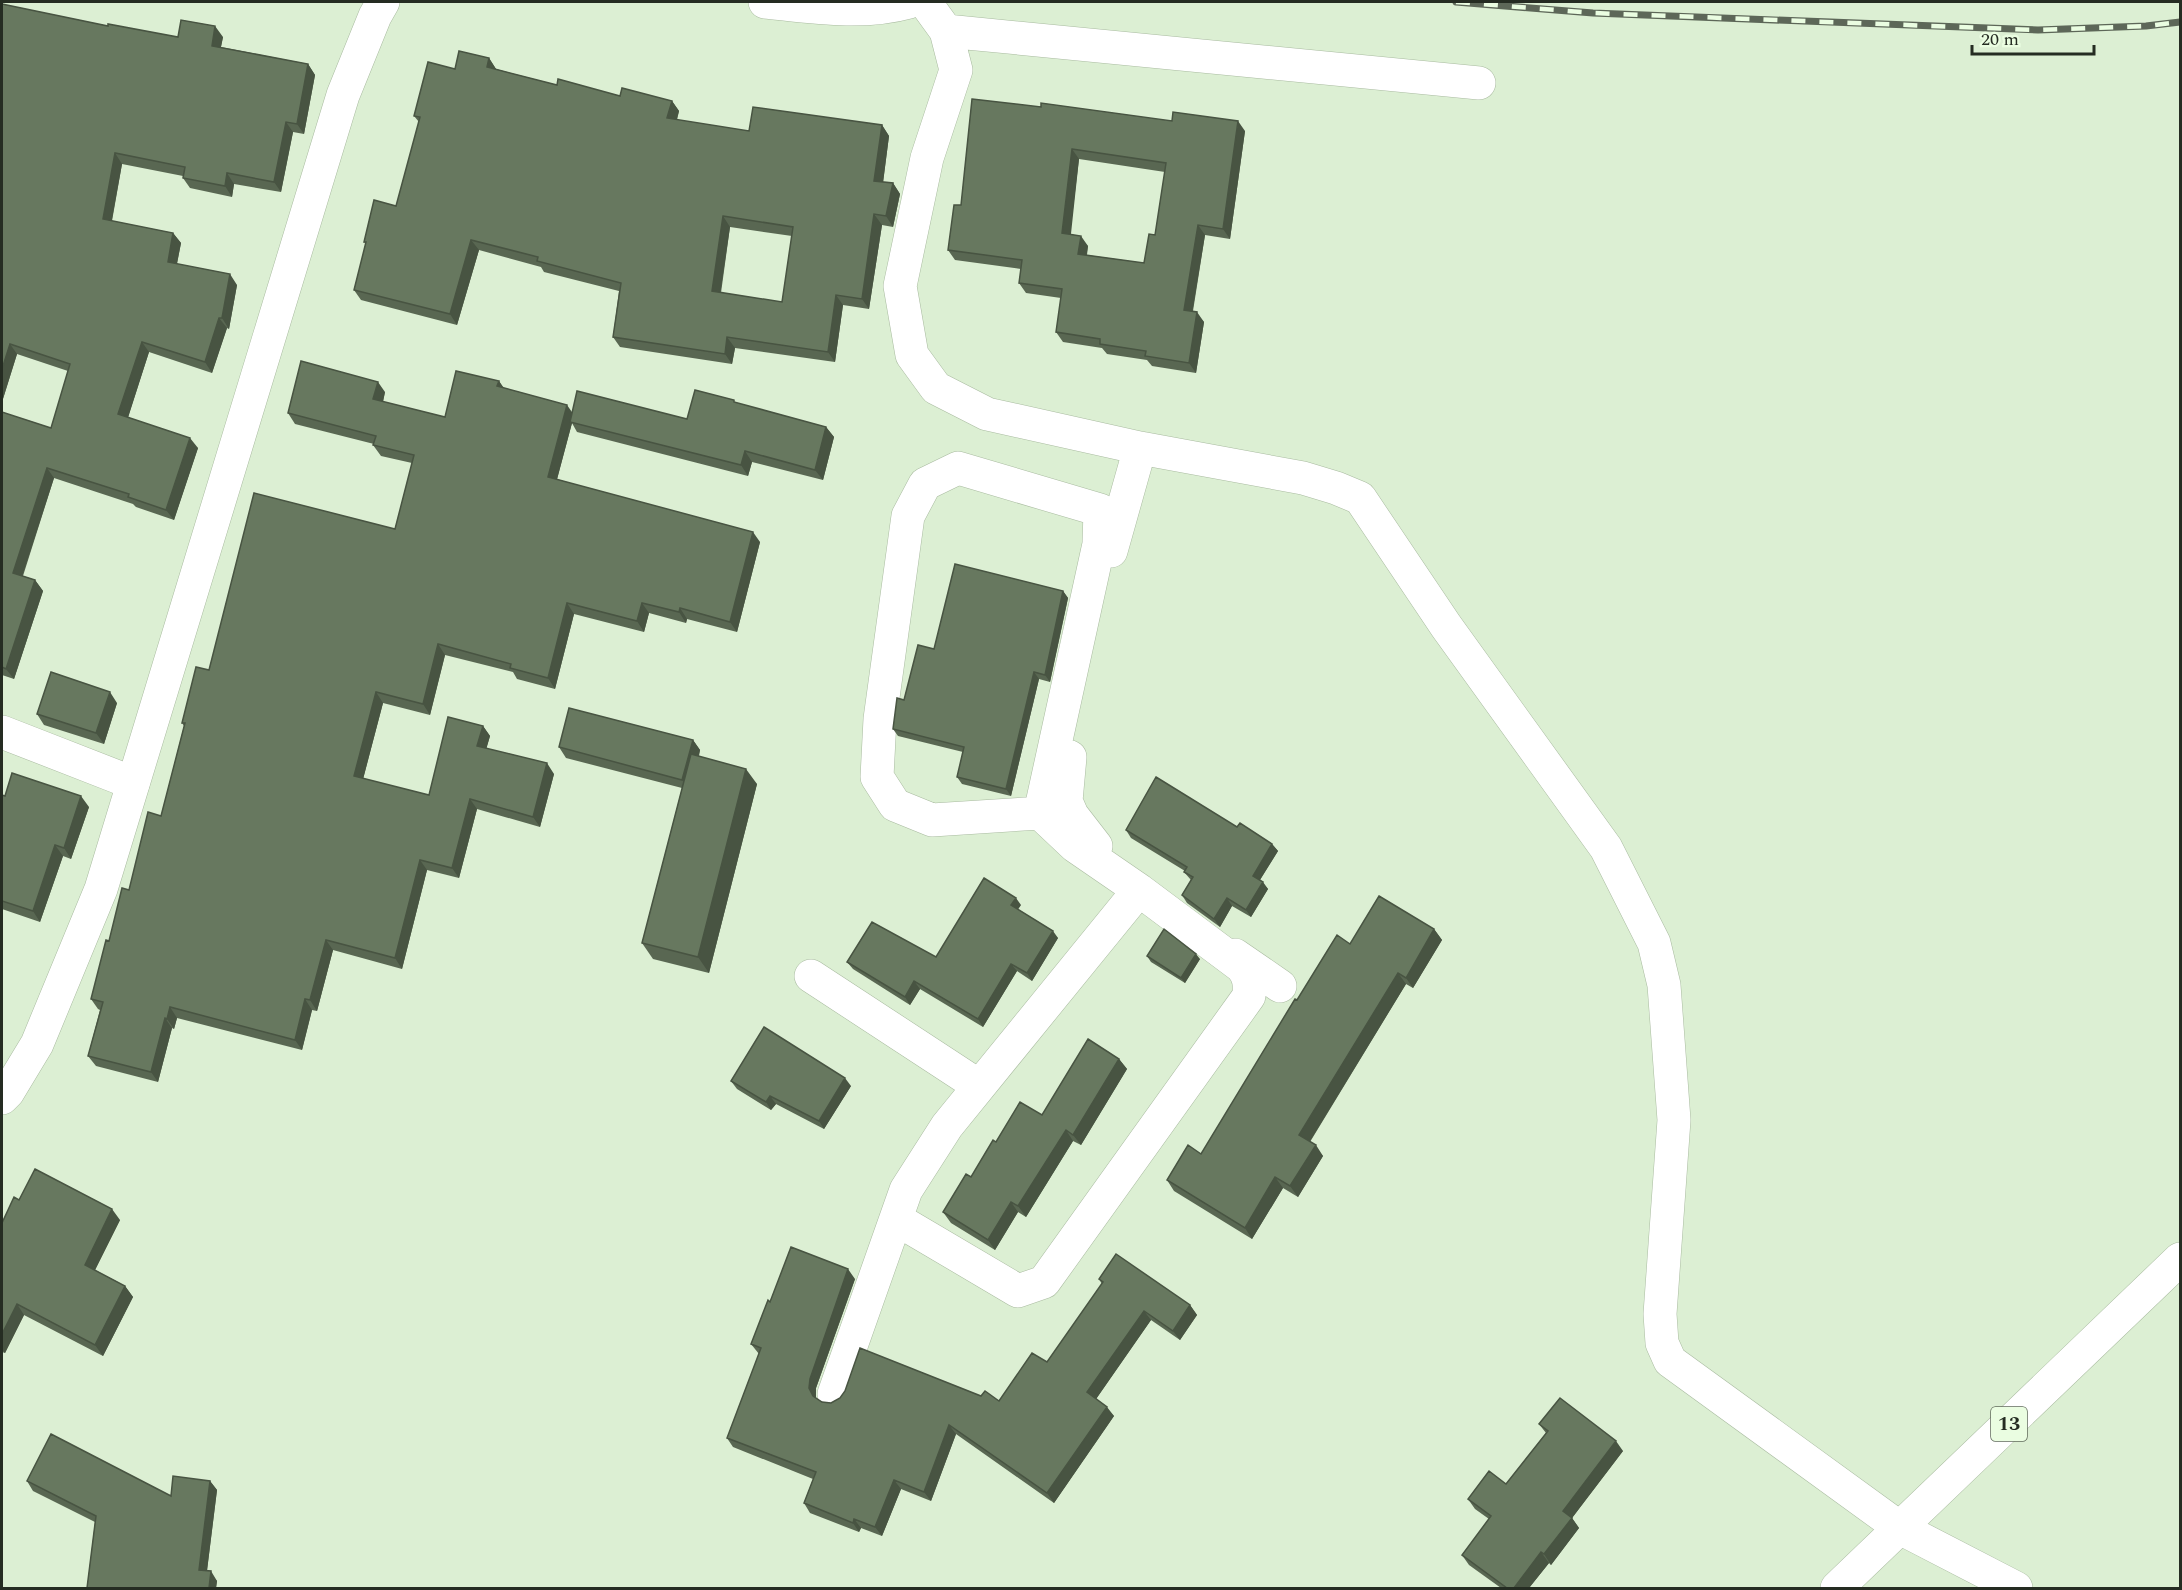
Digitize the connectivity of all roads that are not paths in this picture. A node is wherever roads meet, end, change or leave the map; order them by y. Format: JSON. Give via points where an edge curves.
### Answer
{"nodes":[{"id":1,"x":383,"y":2,"type":"edge"},
{"id":2,"x":765,"y":2,"type":"edge"},
{"id":3,"x":909,"y":2,"type":"edge"},
{"id":4,"x":925,"y":2,"type":"edge"},
{"id":5,"x":946,"y":31,"type":"junction"},
{"id":6,"x":1479,"y":83,"type":"dead end"},
{"id":7,"x":1140,"y":448,"type":"junction"},
{"id":8,"x":1100,"y":510,"type":"junction"},
{"id":9,"x":2,"y":732,"type":"edge"},
{"id":10,"x":133,"y":783,"type":"junction"},
{"id":11,"x":1040,"y":813,"type":"junction"},
{"id":12,"x":1139,"y":890,"type":"junction"},
{"id":13,"x":811,"y":976,"type":"dead end"},
{"id":14,"x":1280,"y":986,"type":"dead end"},
{"id":15,"x":979,"y":1086,"type":"junction"},
{"id":16,"x":2,"y":1098,"type":"edge"},
{"id":17,"x":896,"y":1219,"type":"junction"},
{"id":18,"x":2181,"y":1259,"type":"edge"},
{"id":19,"x":834,"y":1394,"type":"dead end"},
{"id":20,"x":1900,"y":1528,"type":"junction"},
{"id":21,"x":1837,"y":1588,"type":"edge"},
{"id":22,"x":2016,"y":1588,"type":"edge"}],
"edges":[{"from":1,"to":10,"type":"main road","via":[[343,95]]},
{"from":2,"to":3,"type":"main road","via":[[838,9],[891,7]]},
{"from":4,"to":5,"type":"main road"},
{"from":5,"to":6,"type":"main road"},
{"from":5,"to":7,"type":"main road","via":[[956,70],[927,158],[900,286],[912,355],[936,388],[987,414]]},
{"from":7,"to":8,"type":"main road"},
{"from":7,"to":12,"type":"main road","via":[[1101,586],[1074,722],[1066,801],[1090,840]]},
{"from":7,"to":20,"type":"main road","via":[[1303,478],[1360,498],[1446,626],[1606,848],[1654,943],[1664,985],[1674,1120],[1660,1314],[1662,1343],[1670,1361]]},
{"from":8,"to":11,"type":"main road","via":[[1099,544]]},
{"from":8,"to":11,"type":"main road","via":[[958,468],[925,484],[908,516],[880,719],[877,777],[895,805],[932,820]]},
{"from":9,"to":10,"type":"main road"},
{"from":10,"to":16,"type":"main road","via":[[101,889],[56,1000],[37,1044]]},
{"from":11,"to":12,"type":"main road","via":[[1076,846]]},
{"from":12,"to":14,"type":"main road"},
{"from":12,"to":15,"type":"main road"},
{"from":12,"to":17,"type":"main road","via":[[1242,967],[1247,974],[1249,996],[1072,1245],[1044,1282],[1018,1291]]},
{"from":13,"to":15,"type":"main road"},
{"from":15,"to":17,"type":"main road","via":[[947,1126],[906,1190]]},
{"from":17,"to":19,"type":"main road"},
{"from":18,"to":20,"type":"main road","number":"13"},
{"from":20,"to":21,"type":"main road","number":"13"},
{"from":20,"to":22,"type":"main road"}]}
